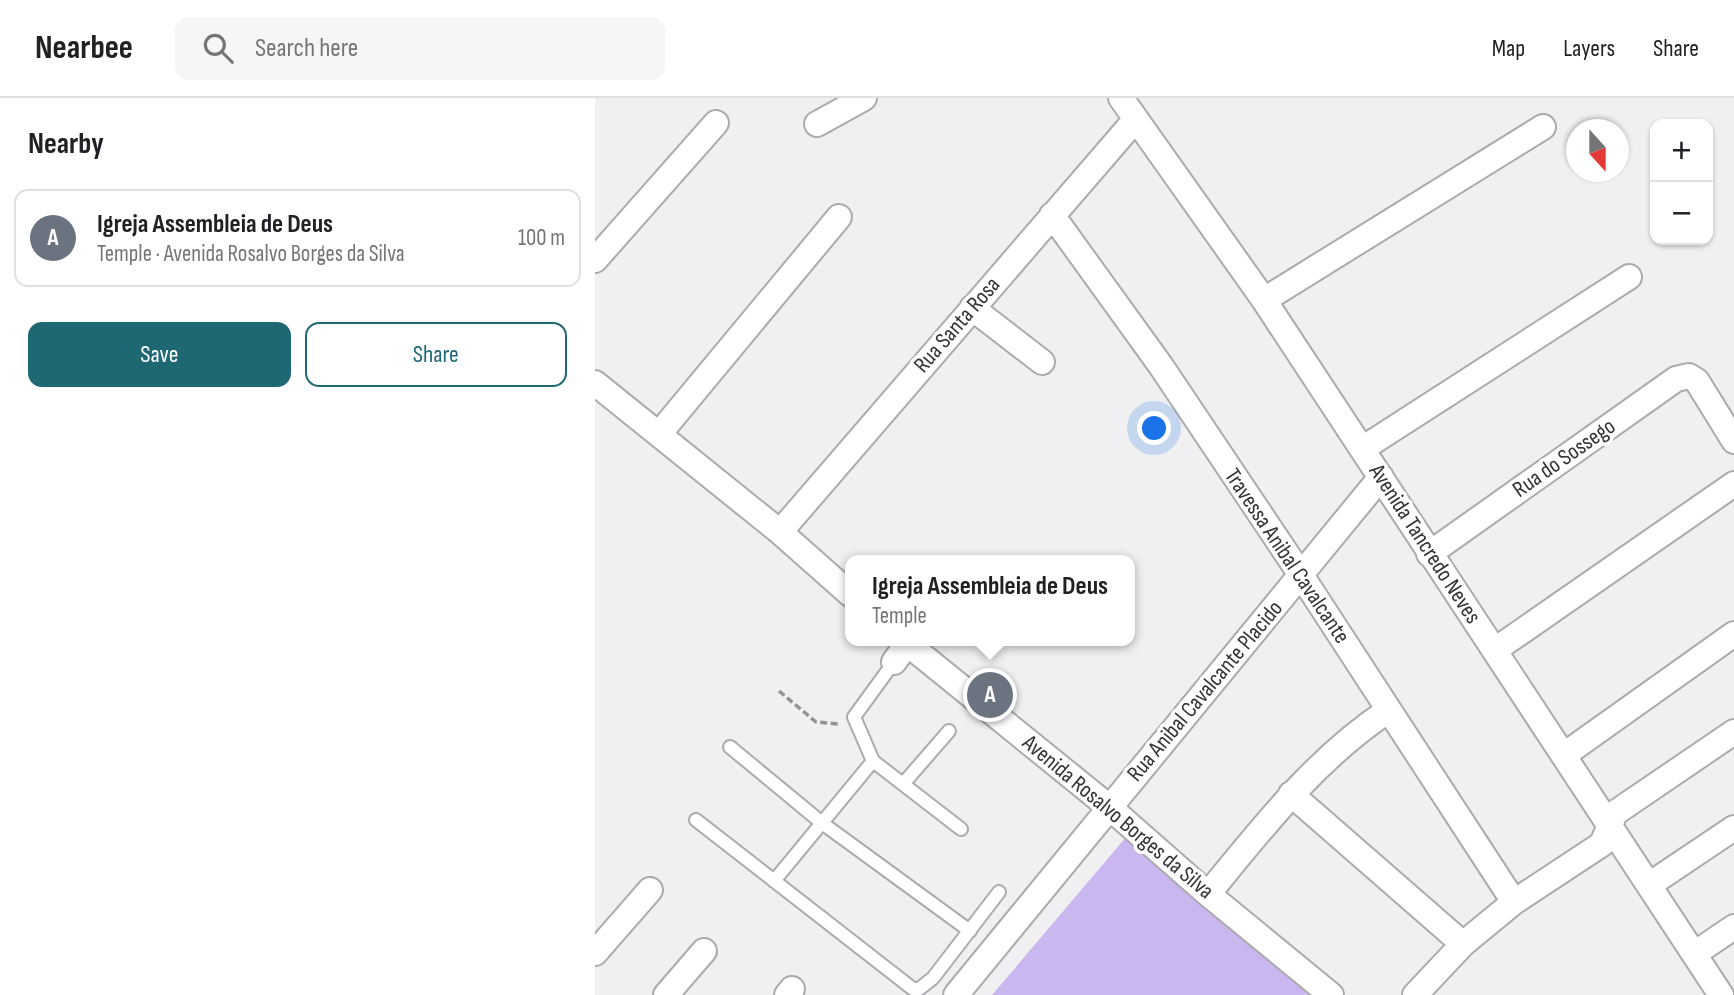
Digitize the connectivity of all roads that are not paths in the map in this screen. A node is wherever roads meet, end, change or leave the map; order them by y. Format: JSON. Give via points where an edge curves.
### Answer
{"nodes":[{"id":1,"x":864,"y":98,"type":"edge"},
{"id":2,"x":1121,"y":98,"type":"edge"},
{"id":3,"x":1136,"y":119,"type":"junction"},
{"id":4,"x":716,"y":123,"type":"dead end"},
{"id":5,"x":817,"y":124,"type":"dead end"},
{"id":6,"x":1543,"y":127,"type":"dead end"},
{"id":7,"x":1052,"y":215,"type":"junction"},
{"id":8,"x":839,"y":217,"type":"dead end"},
{"id":9,"x":595,"y":260,"type":"edge"},
{"id":10,"x":1629,"y":277,"type":"dead end"},
{"id":11,"x":1264,"y":300,"type":"junction"},
{"id":12,"x":972,"y":308,"type":"junction"},
{"id":13,"x":1042,"y":362,"type":"dead end"},
{"id":14,"x":595,"y":383,"type":"edge"},
{"id":15,"x":659,"y":434,"type":"junction"},
{"id":16,"x":1734,"y":441,"type":"edge"},
{"id":17,"x":1362,"y":449,"type":"junction"},
{"id":18,"x":1381,"y":477,"type":"junction"},
{"id":19,"x":1734,"y":484,"type":"edge"},
{"id":20,"x":780,"y":532,"type":"junction"},
{"id":21,"x":1429,"y":554,"type":"junction"},
{"id":22,"x":1301,"y":575,"type":"junction"},
{"id":23,"x":845,"y":590,"type":"edge"},
{"id":24,"x":1734,"y":634,"type":"edge"},
{"id":25,"x":902,"y":649,"type":"edge"},
{"id":26,"x":1495,"y":650,"type":"junction"},
{"id":27,"x":1388,"y":710,"type":"junction"},
{"id":28,"x":949,"y":731,"type":"dead end"},
{"id":29,"x":1734,"y":732,"type":"edge"},
{"id":30,"x":730,"y":747,"type":"dead end"},
{"id":31,"x":1564,"y":755,"type":"junction"},
{"id":32,"x":873,"y":761,"type":"junction"},
{"id":33,"x":903,"y":783,"type":"junction"},
{"id":34,"x":1291,"y":794,"type":"junction"},
{"id":35,"x":1109,"y":807,"type":"junction"},
{"id":36,"x":696,"y":820,"type":"dead end"},
{"id":37,"x":822,"y":823,"type":"junction"},
{"id":38,"x":1609,"y":828,"type":"junction"},
{"id":39,"x":1734,"y":828,"type":"edge"},
{"id":40,"x":961,"y":830,"type":"dead end"},
{"id":41,"x":774,"y":881,"type":"junction"},
{"id":42,"x":1649,"y":884,"type":"junction"},
{"id":43,"x":650,"y":890,"type":"dead end"},
{"id":44,"x":999,"y":892,"type":"dead end"},
{"id":45,"x":1208,"y":894,"type":"junction"},
{"id":46,"x":1514,"y":902,"type":"junction"},
{"id":47,"x":1734,"y":927,"type":"edge"},
{"id":48,"x":970,"y":931,"type":"junction"},
{"id":49,"x":1463,"y":944,"type":"junction"},
{"id":50,"x":704,"y":951,"type":"dead end"},
{"id":51,"x":595,"y":953,"type":"edge"},
{"id":52,"x":1694,"y":954,"type":"junction"},
{"id":53,"x":666,"y":995,"type":"edge"},
{"id":54,"x":955,"y":995,"type":"edge"},
{"id":55,"x":1331,"y":995,"type":"edge"},
{"id":56,"x":1415,"y":995,"type":"edge"},
{"id":57,"x":1721,"y":995,"type":"edge"}],
"edges":[{"from":1,"to":5,"type":"street"},
{"from":2,"to":3,"type":"street","name":"Avenida Tancredo Neves"},
{"from":3,"to":7,"type":"street","name":"Rua Santa Rosa"},
{"from":3,"to":11,"type":"street","name":"Avenida Tancredo Neves"},
{"from":4,"to":9,"type":"street"},
{"from":6,"to":11,"type":"street"},
{"from":7,"to":12,"type":"street","name":"Rua Santa Rosa"},
{"from":7,"to":22,"type":"street","name":"Travessa Anibal Cavalcante","via":[[1161,366]]},
{"from":8,"to":15,"type":"street"},
{"from":10,"to":17,"type":"street"},
{"from":11,"to":17,"type":"street","name":"Avenida Tancredo Neves"},
{"from":12,"to":13,"type":"street"},
{"from":12,"to":20,"type":"street","name":"Rua Santa Rosa"},
{"from":14,"to":15,"type":"street"},
{"from":15,"to":20,"type":"street"},
{"from":16,"to":21,"type":"street","name":"Rua do Sossego","via":[[1700,385],[1689,376],[1677,379]]},
{"from":17,"to":18,"type":"street","name":"Avenida Tancredo Neves"},
{"from":18,"to":21,"type":"street","name":"Avenida Tancredo Neves"},
{"from":18,"to":22,"type":"street","name":"Rua Anibal Cavalcante Placido"},
{"from":19,"to":26,"type":"street"},
{"from":20,"to":23,"type":"street"},
{"from":21,"to":26,"type":"street","name":"Avenida Tancredo Neves"},
{"from":22,"to":27,"type":"street","name":"Travessa Anibal Cavalcante"},
{"from":22,"to":35,"type":"street","name":"Rua Anibal Cavalcante Placido"},
{"from":24,"to":31,"type":"street"},
{"from":25,"to":32,"type":"lane","via":[[854,717]]},
{"from":25,"to":35,"type":"street","name":"Avenida Rosalvo Borges da Silva"},
{"from":26,"to":31,"type":"street","name":"Avenida Tancredo Neves"},
{"from":27,"to":34,"type":"street","via":[[1357,730]]},
{"from":27,"to":46,"type":"street","name":"Travessa Anibal Cavalcante"},
{"from":28,"to":33,"type":"lane"},
{"from":29,"to":38,"type":"street","via":[[1615,813]]},
{"from":30,"to":37,"type":"lane"},
{"from":31,"to":38,"type":"street","name":"Avenida Tancredo Neves"},
{"from":32,"to":33,"type":"lane"},
{"from":32,"to":37,"type":"lane"},
{"from":33,"to":40,"type":"lane"},
{"from":34,"to":45,"type":"street"},
{"from":34,"to":49,"type":"street"},
{"from":35,"to":45,"type":"street","name":"Avenida Rosalvo Borges da Silva"},
{"from":35,"to":54,"type":"street","name":"Rua Anibal Cavalcante Placido"},
{"from":36,"to":41,"type":"lane"},
{"from":37,"to":41,"type":"lane"},
{"from":37,"to":48,"type":"lane"},
{"from":38,"to":42,"type":"street","name":"Avenida Tancredo Neves"},
{"from":38,"to":46,"type":"street","via":[[1602,844]]},
{"from":39,"to":42,"type":"street"},
{"from":41,"to":48,"type":"lane","via":[[913,989],[933,978]]},
{"from":42,"to":52,"type":"street","name":"Avenida Tancredo Neves"},
{"from":43,"to":51,"type":"street"},
{"from":44,"to":48,"type":"lane"},
{"from":45,"to":55,"type":"street","name":"Avenida Rosalvo Borges da Silva"},
{"from":46,"to":49,"type":"street"},
{"from":47,"to":52,"type":"street"},
{"from":49,"to":56,"type":"street"},
{"from":50,"to":53,"type":"street"},
{"from":52,"to":57,"type":"street","name":"Avenida Tancredo Neves"}]}
